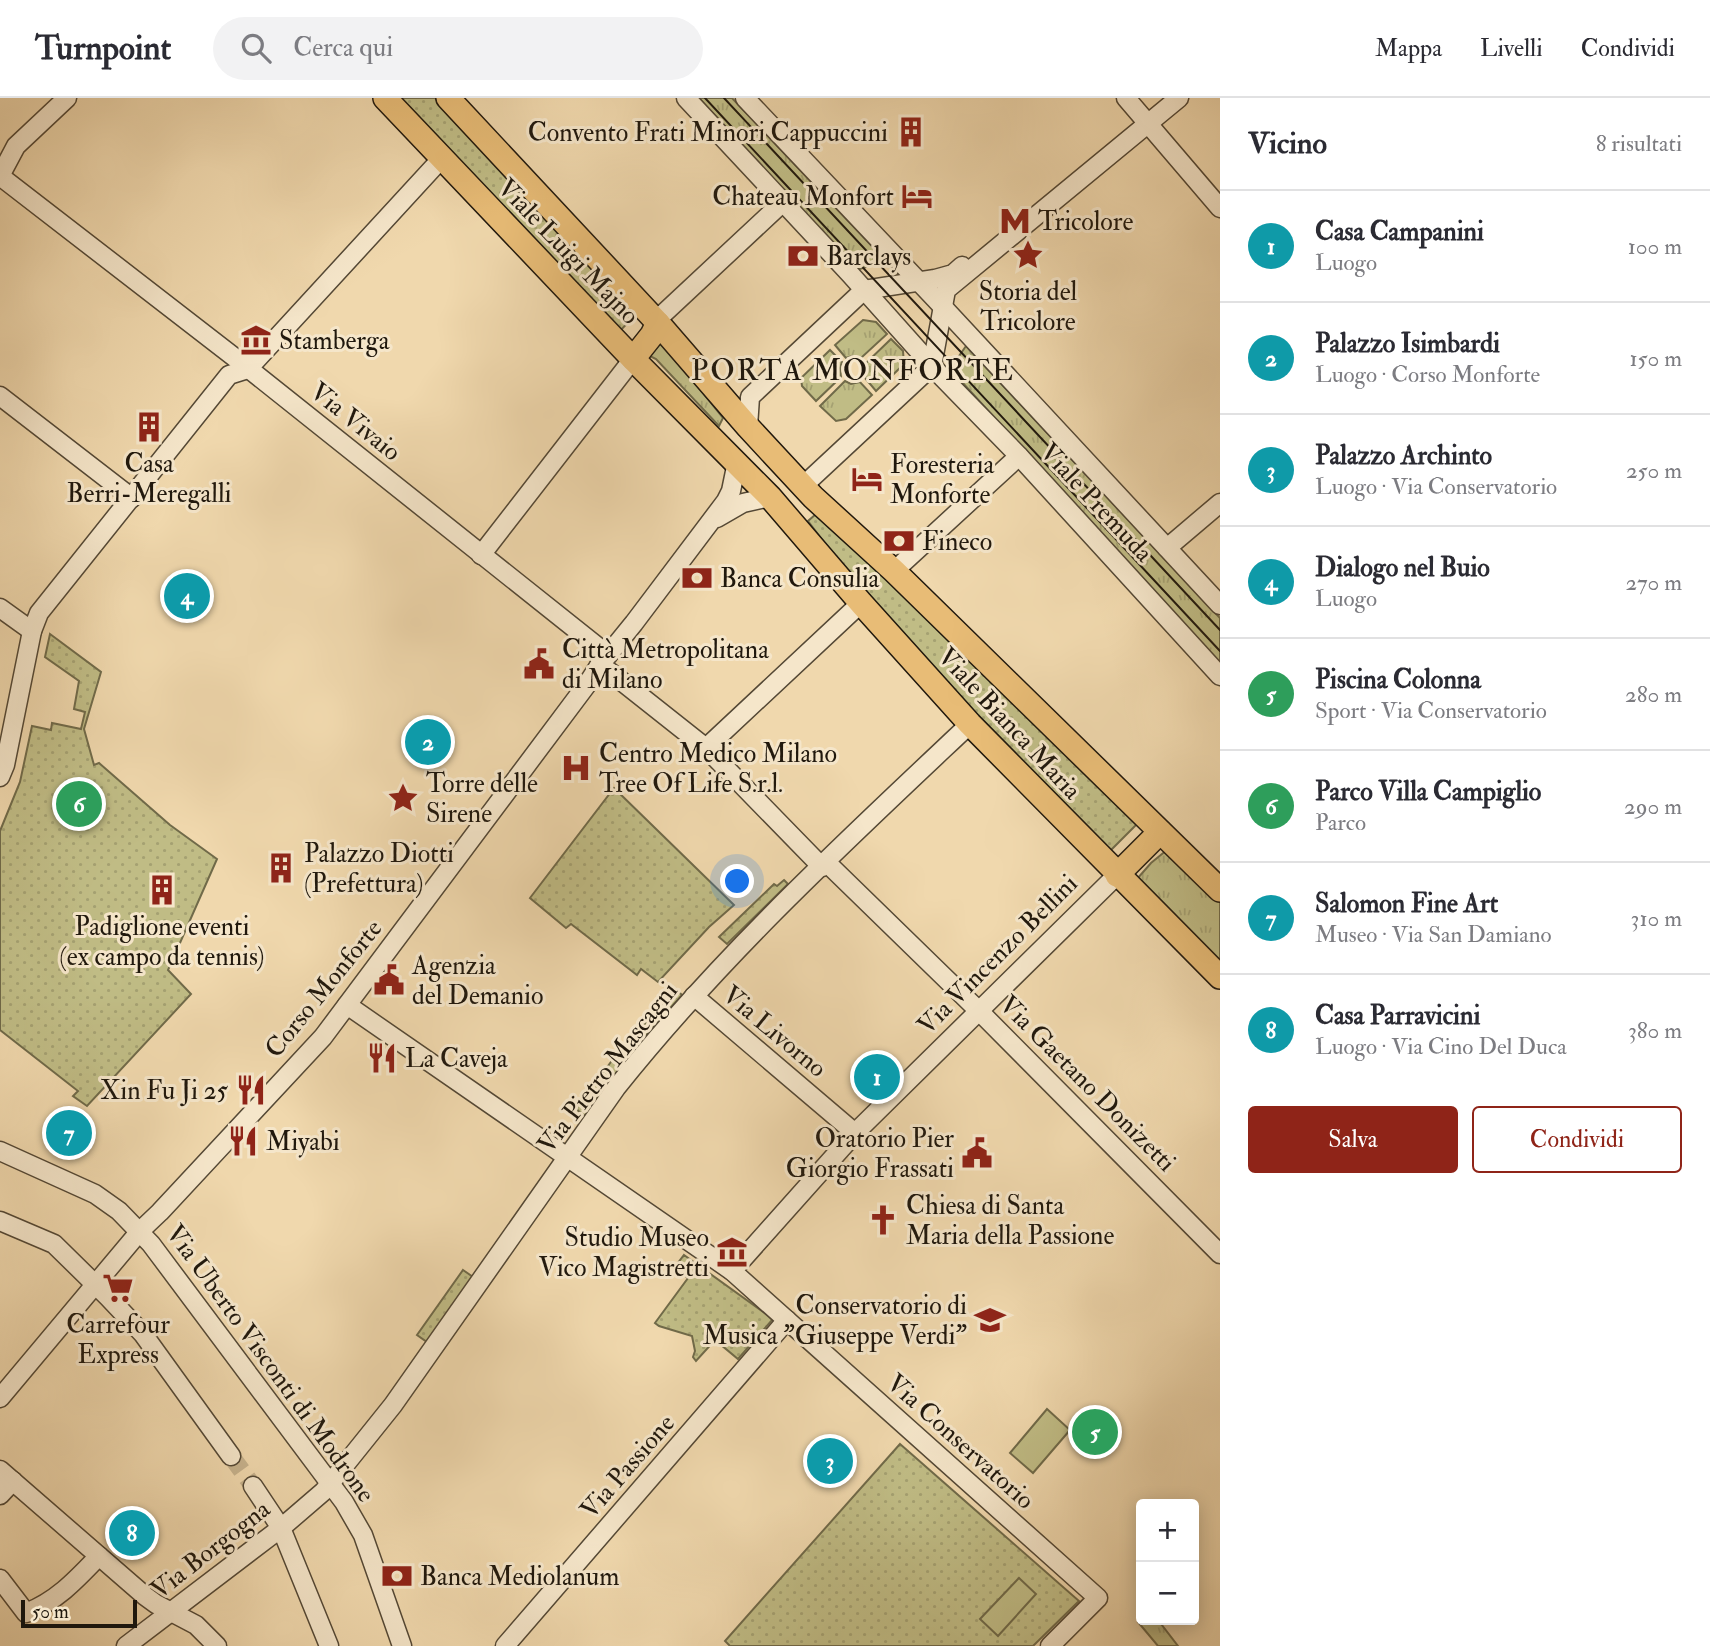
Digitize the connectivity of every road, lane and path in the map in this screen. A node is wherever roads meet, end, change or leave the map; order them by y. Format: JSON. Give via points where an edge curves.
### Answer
{"nodes":[{"id":1,"x":66,"y":98,"type":"edge"},
{"id":2,"x":385,"y":98,"type":"edge"},
{"id":3,"x":448,"y":98,"type":"edge"},
{"id":4,"x":686,"y":98,"type":"edge"},
{"id":5,"x":745,"y":98,"type":"edge"},
{"id":6,"x":1126,"y":98,"type":"edge"},
{"id":7,"x":1164,"y":98,"type":"edge"},
{"id":8,"x":1179,"y":98,"type":"edge"},
{"id":9,"x":1145,"y":120,"type":"junction"},
{"id":10,"x":442,"y":158,"type":"junction"},
{"id":11,"x":0,"y":175,"type":"edge"},
{"id":12,"x":782,"y":202,"type":"junction"},
{"id":13,"x":1220,"y":208,"type":"edge"},
{"id":14,"x":919,"y":282,"type":"junction"},
{"id":15,"x":864,"y":290,"type":"junction"},
{"id":16,"x":942,"y":306,"type":"junction"},
{"id":17,"x":658,"y":323,"type":"junction"},
{"id":18,"x":633,"y":359,"type":"junction"},
{"id":19,"x":932,"y":366,"type":"junction"},
{"id":20,"x":248,"y":369,"type":"junction"},
{"id":21,"x":0,"y":396,"type":"edge"},
{"id":22,"x":748,"y":427,"type":"junction"},
{"id":23,"x":1019,"y":456,"type":"junction"},
{"id":24,"x":737,"y":462,"type":"junction"},
{"id":25,"x":803,"y":486,"type":"junction"},
{"id":26,"x":771,"y":497,"type":"junction"},
{"id":27,"x":132,"y":498,"type":"junction"},
{"id":28,"x":1220,"y":503,"type":"edge"},
{"id":29,"x":712,"y":522,"type":"junction"},
{"id":30,"x":1167,"y":548,"type":"junction"},
{"id":31,"x":481,"y":555,"type":"junction"},
{"id":32,"x":894,"y":571,"type":"junction"},
{"id":33,"x":861,"y":603,"type":"junction"},
{"id":34,"x":1220,"y":605,"type":"edge"},
{"id":35,"x":0,"y":608,"type":"edge"},
{"id":36,"x":32,"y":631,"type":"junction"},
{"id":37,"x":603,"y":661,"type":"junction"},
{"id":38,"x":1220,"y":676,"type":"edge"},
{"id":39,"x":970,"y":724,"type":"junction"},
{"id":40,"x":706,"y":748,"type":"junction"},
{"id":41,"x":2,"y":768,"type":"edge"},
{"id":42,"x":1160,"y":832,"type":"junction"},
{"id":43,"x":824,"y":865,"type":"junction"},
{"id":44,"x":1117,"y":875,"type":"junction"},
{"id":45,"x":1220,"y":890,"type":"edge"},
{"id":46,"x":1220,"y":977,"type":"edge"},
{"id":47,"x":694,"y":996,"type":"junction"},
{"id":48,"x":347,"y":1005,"type":"junction"},
{"id":49,"x":979,"y":1011,"type":"junction"},
{"id":50,"x":855,"y":1133,"type":"junction"},
{"id":51,"x":0,"y":1151,"type":"edge"},
{"id":52,"x":568,"y":1158,"type":"junction"},
{"id":53,"x":0,"y":1221,"type":"edge"},
{"id":54,"x":140,"y":1231,"type":"junction"},
{"id":55,"x":1220,"y":1254,"type":"edge"},
{"id":56,"x":732,"y":1271,"type":"junction"},
{"id":57,"x":95,"y":1284,"type":"junction"},
{"id":58,"x":787,"y":1320,"type":"junction"},
{"id":59,"x":0,"y":1398,"type":"edge"},
{"id":60,"x":231,"y":1456,"type":"tunnel mouth"},
{"id":61,"x":6,"y":1476,"type":"edge"},
{"id":62,"x":253,"y":1486,"type":"tunnel mouth"},
{"id":63,"x":328,"y":1486,"type":"junction"},
{"id":64,"x":0,"y":1495,"type":"edge"},
{"id":65,"x":282,"y":1528,"type":"junction"},
{"id":66,"x":99,"y":1556,"type":"junction"},
{"id":67,"x":0,"y":1579,"type":"edge"},
{"id":68,"x":172,"y":1613,"type":"junction"},
{"id":69,"x":126,"y":1646,"type":"edge"},
{"id":70,"x":217,"y":1646,"type":"edge"},
{"id":71,"x":329,"y":1646,"type":"edge"},
{"id":72,"x":402,"y":1646,"type":"edge"},
{"id":73,"x":505,"y":1646,"type":"edge"},
{"id":74,"x":1050,"y":1646,"type":"edge"}],
"edges":[{"from":1,"to":11,"type":"street","via":[[16,146]]},
{"from":2,"to":10,"type":"main road","name":"Viale Luigi Majno"},
{"from":3,"to":17,"type":"main road","name":"Viale Luigi Majno"},
{"from":4,"to":12,"type":"street","name":"Viale Premuda"},
{"from":5,"to":14,"type":"street","name":"Viale Premuda"},
{"from":6,"to":9,"type":"street"},
{"from":7,"to":9,"type":"street"},
{"from":8,"to":9,"type":"street"},
{"from":9,"to":13,"type":"street"},
{"from":9,"to":14,"type":"street","via":[[953,274]]},
{"from":9,"to":16,"type":"street","via":[[946,290]]},
{"from":10,"to":18,"type":"main road","name":"Viale Luigi Majno"},
{"from":10,"to":20,"type":"street"},
{"from":11,"to":20,"type":"street","name":"Via Vivaio"},
{"from":12,"to":15,"type":"street","name":"Viale Premuda"},
{"from":12,"to":17,"type":"street"},
{"from":14,"to":15,"type":"street"},
{"from":14,"to":16,"type":"street","name":"Viale Premuda"},
{"from":15,"to":19,"type":"street","name":"Viale Premuda"},
{"from":15,"to":22,"type":"street","via":[[750,397]]},
{"from":16,"to":19,"type":"street"},
{"from":16,"to":30,"type":"street","name":"Viale Premuda"},
{"from":17,"to":18,"type":"main road"},
{"from":17,"to":22,"type":"main road","name":"Viale Luigi Majno"},
{"from":18,"to":24,"type":"main road","name":"Viale Luigi Majno"},
{"from":18,"to":31,"type":"street"},
{"from":19,"to":23,"type":"street","name":"Viale Premuda"},
{"from":19,"to":25,"type":"street"},
{"from":20,"to":27,"type":"street","via":[[229,375]]},
{"from":20,"to":31,"type":"street","name":"Via Vivaio"},
{"from":21,"to":27,"type":"street"},
{"from":22,"to":24,"type":"main road"},
{"from":22,"to":25,"type":"main road","name":"Viale Bianca Maria"},
{"from":23,"to":32,"type":"street"},
{"from":23,"to":38,"type":"street","name":"Viale Premuda"},
{"from":24,"to":26,"type":"main road","name":"Viale Bianca Maria"},
{"from":24,"to":29,"type":"street","name":"Corso Monforte","via":[[731,491]]},
{"from":25,"to":26,"type":"main road"},
{"from":25,"to":32,"type":"main road","name":"Viale Bianca Maria"},
{"from":26,"to":29,"type":"street","name":"Corso Monforte","via":[[743,503]]},
{"from":26,"to":33,"type":"main road","name":"Viale Bianca Maria"},
{"from":27,"to":36,"type":"street","via":[[39,613]]},
{"from":28,"to":30,"type":"street"},
{"from":29,"to":37,"type":"street","name":"Corso Monforte"},
{"from":30,"to":34,"type":"street","name":"Viale Premuda"},
{"from":31,"to":37,"type":"street","name":"Via Vivaio"},
{"from":32,"to":42,"type":"main road","name":"Viale Bianca Maria"},
{"from":33,"to":39,"type":"main road","name":"Viale Bianca Maria"},
{"from":33,"to":40,"type":"street"},
{"from":35,"to":36,"type":"street"},
{"from":36,"to":41,"type":"street"},
{"from":37,"to":40,"type":"street","name":"Via Gaetano Donizetti","via":[[610,672]]},
{"from":37,"to":48,"type":"street","name":"Corso Monforte"},
{"from":39,"to":43,"type":"street","name":"Via Pietro Mascagni"},
{"from":39,"to":44,"type":"main road","name":"Viale Bianca Maria"},
{"from":40,"to":43,"type":"street","name":"Via Gaetano Donizetti"},
{"from":42,"to":44,"type":"main road","name":"Via Vincenzo Bellini"},
{"from":42,"to":45,"type":"main road","name":"Viale Bianca Maria"},
{"from":43,"to":47,"type":"street","name":"Via Pietro Mascagni"},
{"from":43,"to":49,"type":"street","name":"Via Gaetano Donizetti"},
{"from":44,"to":46,"type":"main road","name":"Viale Bianca Maria"},
{"from":44,"to":49,"type":"street","name":"Via Vincenzo Bellini"},
{"from":47,"to":50,"type":"street","name":"Via Livorno"},
{"from":47,"to":52,"type":"street","name":"Via Pietro Mascagni","via":[[616,1088]]},
{"from":48,"to":52,"type":"street","name":"Via Conservatorio"},
{"from":48,"to":54,"type":"street","name":"Corso Monforte"},
{"from":49,"to":50,"type":"street","name":"Via Vincenzo Bellini"},
{"from":49,"to":55,"type":"street","name":"Via Gaetano Donizetti"},
{"from":50,"to":56,"type":"street","name":"Via Vincenzo Bellini"},
{"from":51,"to":54,"type":"street","name":"Via Uberto Visconti di Modrone","via":[[95,1194]]},
{"from":52,"to":56,"type":"street","name":"Via Conservatorio"},
{"from":52,"to":63,"type":"street","name":"Via Pietro Mascagni","via":[[393,1405]]},
{"from":53,"to":57,"type":"street","via":[[54,1244]]},
{"from":54,"to":57,"type":"street","name":"Corso Monforte"},
{"from":54,"to":63,"type":"street","name":"Via Uberto Visconti di Modrone"},
{"from":56,"to":58,"type":"street","name":"Via Conservatorio"},
{"from":57,"to":59,"type":"street","name":"Corso Monforte"},
{"from":57,"to":60,"type":"street","via":[[143,1334]]},
{"from":58,"to":73,"type":"street","name":"Via Passione"},
{"from":58,"to":74,"type":"street","name":"Via Conservatorio","via":[[1098,1598]]},
{"from":61,"to":64,"type":"street"},
{"from":61,"to":66,"type":"street"},
{"from":62,"to":65,"type":"street"},
{"from":63,"to":65,"type":"street","name":"Via Borgogna"},
{"from":63,"to":72,"type":"street","name":"Via Uberto Visconti di Modrone","via":[[363,1535]]},
{"from":65,"to":68,"type":"street","name":"Via Borgogna"},
{"from":65,"to":71,"type":"street"},
{"from":66,"to":67,"type":"street","via":[[64,1591],[26,1613]]},
{"from":66,"to":68,"type":"street","via":[[152,1602]]},
{"from":68,"to":69,"type":"street","name":"Via Borgogna"},
{"from":68,"to":70,"type":"street","via":[[196,1625]]}]}
